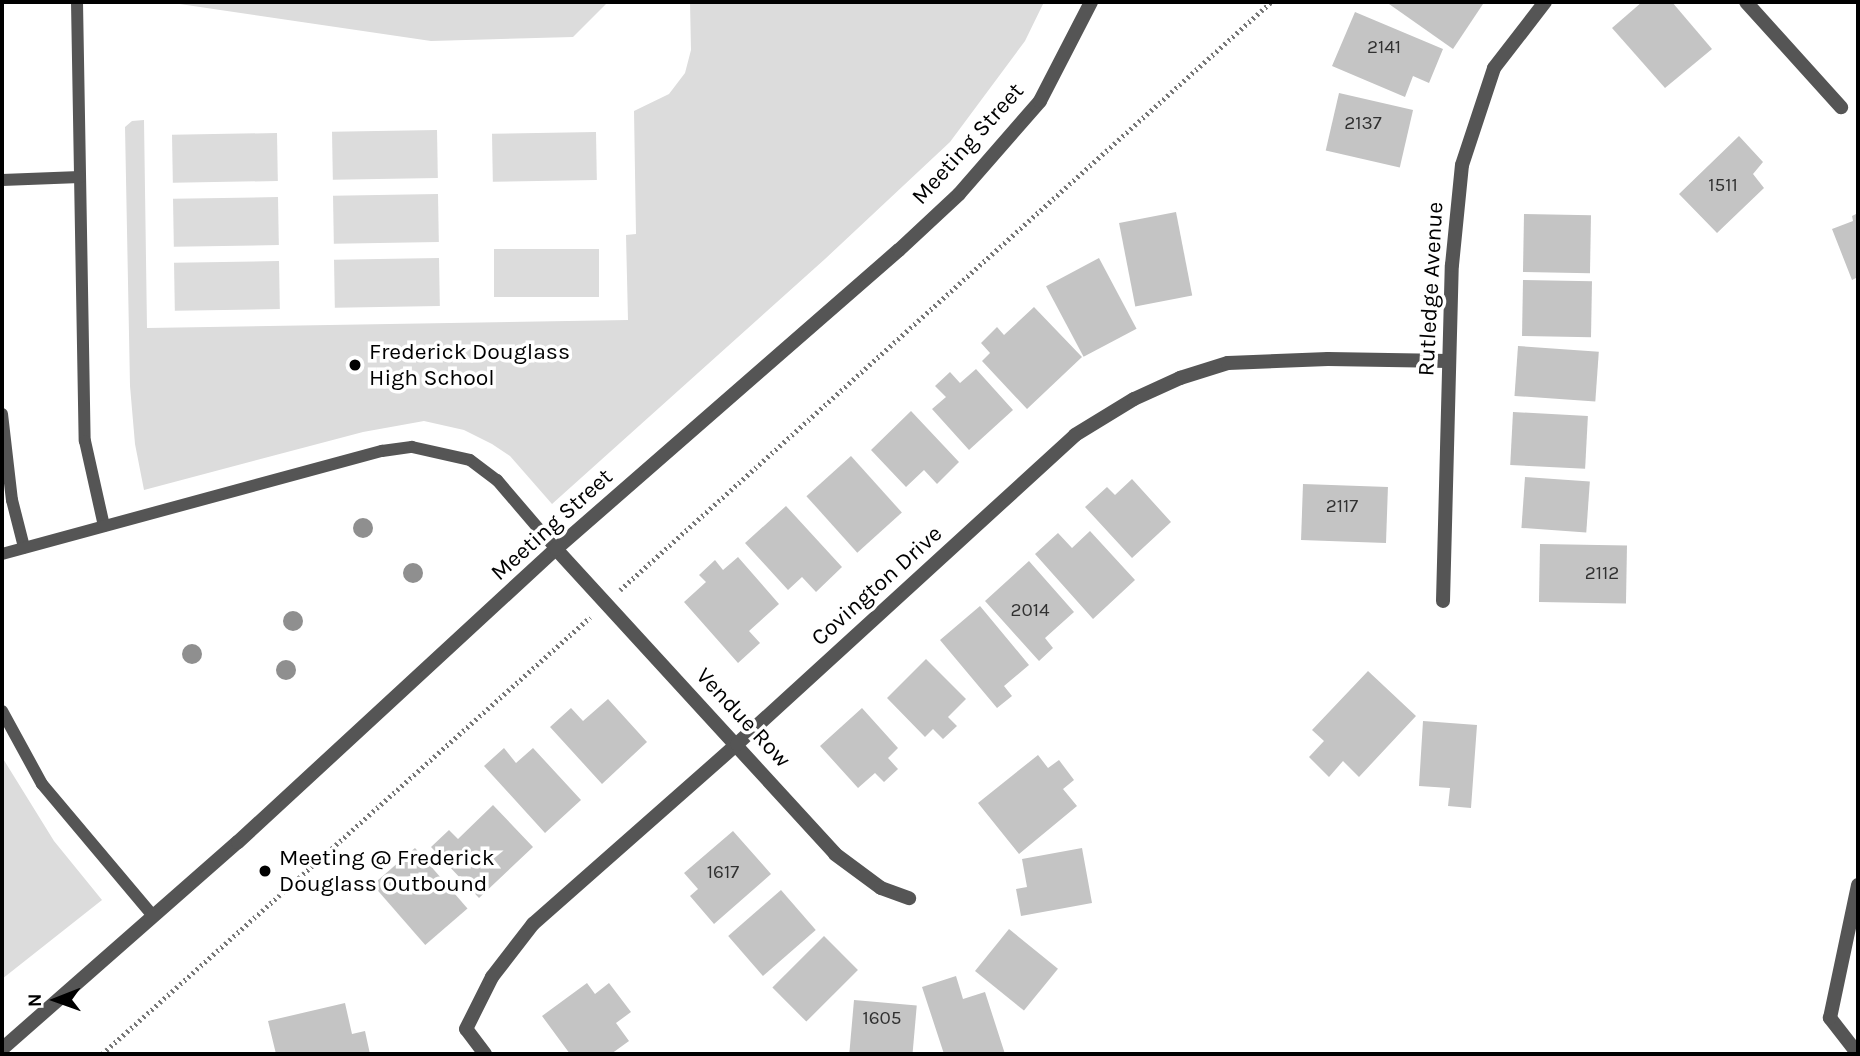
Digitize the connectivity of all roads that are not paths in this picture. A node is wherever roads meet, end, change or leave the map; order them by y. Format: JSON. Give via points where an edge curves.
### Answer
{"nodes":[{"id":1,"x":77,"y":2,"type":"edge"},
{"id":2,"x":1091,"y":2,"type":"edge"},
{"id":3,"x":1545,"y":2,"type":"edge"},
{"id":4,"x":1746,"y":2,"type":"edge"},
{"id":5,"x":1841,"y":107,"type":"dead end"},
{"id":6,"x":80,"y":177,"type":"junction"},
{"id":7,"x":2,"y":180,"type":"edge"},
{"id":8,"x":1449,"y":361,"type":"junction"},
{"id":9,"x":2,"y":414,"type":"edge"},
{"id":10,"x":104,"y":526,"type":"junction"},
{"id":11,"x":24,"y":547,"type":"junction"},
{"id":12,"x":556,"y":550,"type":"junction"},
{"id":13,"x":2,"y":554,"type":"edge"},
{"id":14,"x":1443,"y":601,"type":"dead end"},
{"id":15,"x":2,"y":711,"type":"edge"},
{"id":16,"x":737,"y":744,"type":"junction"},
{"id":17,"x":1858,"y":885,"type":"edge"},
{"id":18,"x":909,"y":898,"type":"dead end"},
{"id":19,"x":153,"y":916,"type":"junction"},
{"id":20,"x":2,"y":1049,"type":"edge"},
{"id":21,"x":485,"y":1054,"type":"edge"},
{"id":22,"x":1858,"y":1054,"type":"edge"}],
"edges":[{"from":1,"to":6,"type":"lane"},
{"from":2,"to":12,"type":"street","name":"Meeting Street","via":[[1040,101],[959,194]]},
{"from":3,"to":8,"type":"street","name":"Rutledge Avenue","via":[[1494,68],[1462,165]]},
{"from":4,"to":5,"type":"street"},
{"from":6,"to":7,"type":"lane"},
{"from":6,"to":10,"type":"lane","via":[[85,441]]},
{"from":8,"to":14,"type":"street","name":"Rutledge Avenue"},
{"from":8,"to":16,"type":"street","name":"Covington Drive","via":[[1228,363],[1180,378],[1104,415],[1075,435]]},
{"from":9,"to":11,"type":"lane","via":[[12,499]]},
{"from":10,"to":11,"type":"lane"},
{"from":10,"to":12,"type":"lane","via":[[412,447],[470,460],[497,480]]},
{"from":11,"to":13,"type":"lane"},
{"from":12,"to":16,"type":"street","name":"Vendue Row"},
{"from":12,"to":19,"type":"street","name":"Meeting Street"},
{"from":15,"to":19,"type":"lane","via":[[42,784]]},
{"from":16,"to":18,"type":"street","name":"Vendue Row","via":[[835,854],[881,888]]},
{"from":16,"to":21,"type":"street","name":"Covington Drive","via":[[533,924],[492,977],[466,1029]]},
{"from":17,"to":22,"type":"street","via":[[1830,1018]]},
{"from":19,"to":20,"type":"street","name":"Meeting Street"}]}
